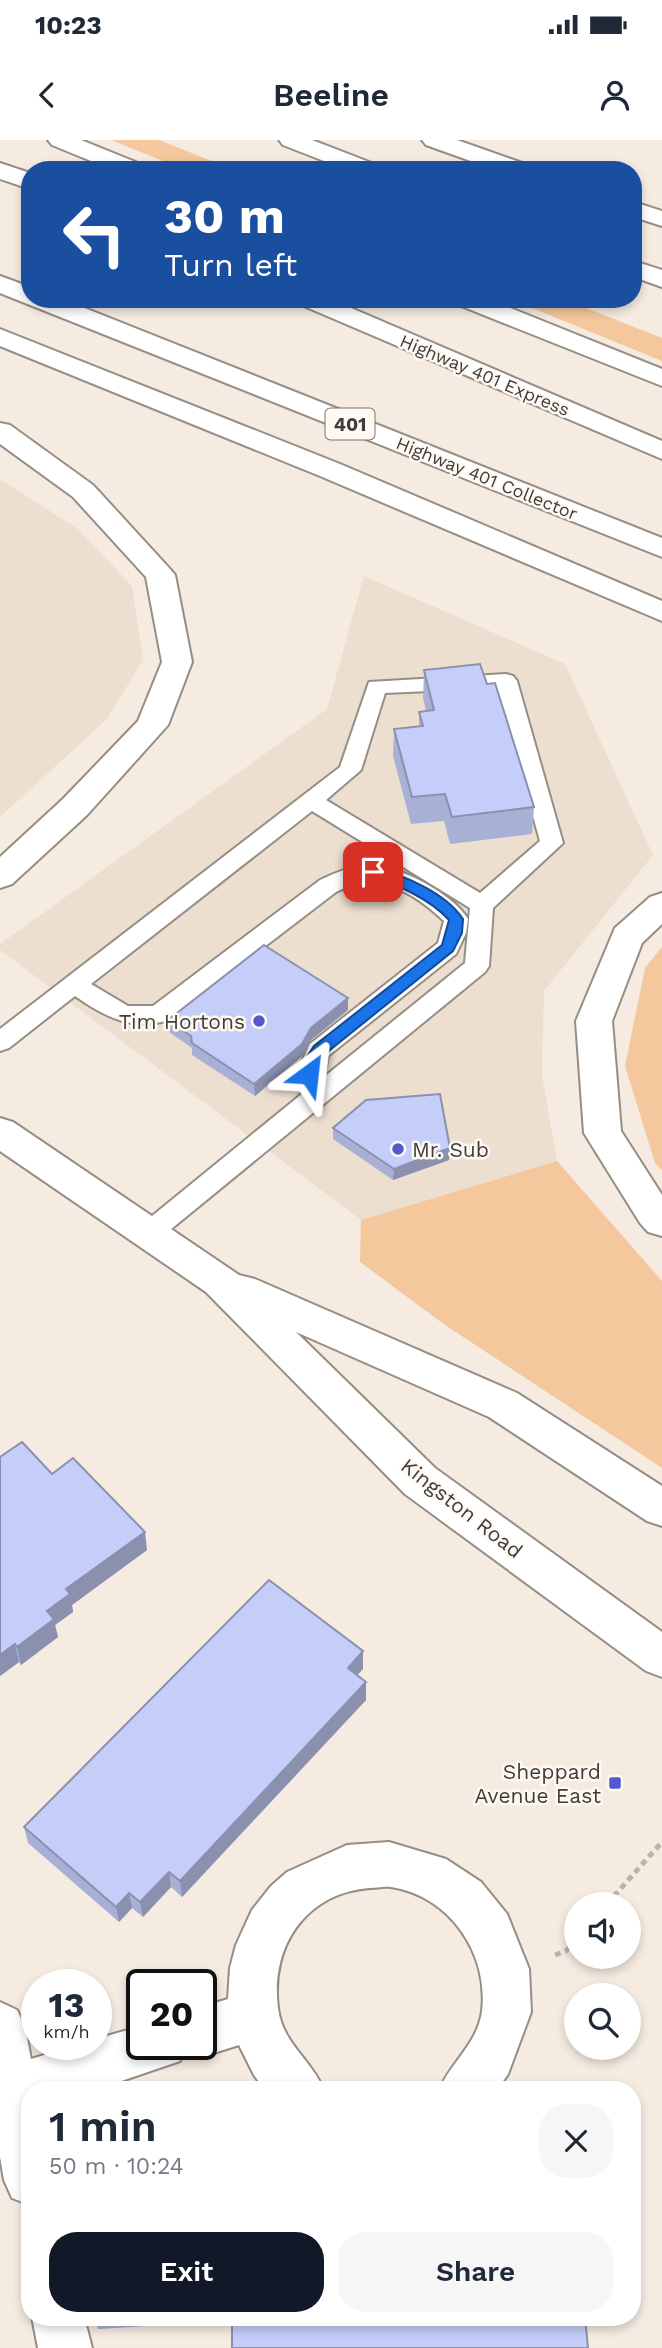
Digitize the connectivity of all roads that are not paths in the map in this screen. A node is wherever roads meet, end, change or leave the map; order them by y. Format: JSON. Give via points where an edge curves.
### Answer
{"nodes":[{"id":1,"x":60,"y":140,"type":"edge"},
{"id":2,"x":291,"y":140,"type":"edge"},
{"id":3,"x":434,"y":140,"type":"edge"},
{"id":4,"x":112,"y":161,"type":"edge"},
{"id":5,"x":346,"y":161,"type":"edge"},
{"id":6,"x":494,"y":161,"type":"edge"},
{"id":7,"x":0,"y":170,"type":"edge"},
{"id":8,"x":21,"y":178,"type":"edge"},
{"id":9,"x":642,"y":212,"type":"edge"},
{"id":10,"x":662,"y":219,"type":"edge"},
{"id":11,"x":642,"y":272,"type":"edge"},
{"id":12,"x":662,"y":279,"type":"edge"},
{"id":13,"x":0,"y":284,"type":"edge"},
{"id":14,"x":21,"y":292,"type":"edge"},
{"id":15,"x":62,"y":308,"type":"edge"},
{"id":16,"x":329,"y":308,"type":"edge"},
{"id":17,"x":486,"y":308,"type":"edge"},
{"id":18,"x":0,"y":337,"type":"edge"},
{"id":19,"x":662,"y":379,"type":"edge"},
{"id":20,"x":0,"y":431,"type":"edge"},
{"id":21,"x":662,"y":451,"type":"edge"},
{"id":22,"x":662,"y":548,"type":"edge"},
{"id":23,"x":662,"y":612,"type":"edge"},
{"id":24,"x":310,"y":800,"type":"junction"},
{"id":25,"x":0,"y":876,"type":"edge"},
{"id":26,"x":482,"y":905,"type":"junction"},
{"id":27,"x":662,"y":905,"type":"edge"},
{"id":28,"x":74,"y":984,"type":"junction"},
{"id":29,"x":0,"y":1042,"type":"edge"},
{"id":30,"x":317,"y":1097,"type":"junction"},
{"id":31,"x":0,"y":1132,"type":"edge"},
{"id":32,"x":662,"y":1220,"type":"edge"},
{"id":33,"x":150,"y":1232,"type":"junction"},
{"id":34,"x":220,"y":1280,"type":"junction"},
{"id":35,"x":662,"y":1508,"type":"edge"},
{"id":36,"x":662,"y":1657,"type":"edge"},
{"id":37,"x":254,"y":2016,"type":"junction"},
{"id":38,"x":0,"y":2027,"type":"edge"},
{"id":39,"x":217,"y":2027,"type":"edge"},
{"id":40,"x":126,"y":2055,"type":"edge"},
{"id":41,"x":41,"y":2081,"type":"edge"},
{"id":42,"x":291,"y":2081,"type":"edge"},
{"id":43,"x":472,"y":2081,"type":"edge"},
{"id":44,"x":21,"y":2087,"type":"edge"},
{"id":45,"x":11,"y":2090,"type":"junction"},
{"id":46,"x":21,"y":2137,"type":"edge"},
{"id":47,"x":60,"y":2326,"type":"edge"},
{"id":48,"x":65,"y":2348,"type":"edge"}],
"edges":[{"from":1,"to":4,"type":"main road"},
{"from":2,"to":5,"type":"main road"},
{"from":3,"to":6,"type":"main road"},
{"from":7,"to":8,"type":"main road"},
{"from":9,"to":10,"type":"main road"},
{"from":11,"to":12,"type":"main road"},
{"from":13,"to":14,"type":"main road"},
{"from":15,"to":22,"type":"main road","name":"Highway 401 Collector","number":"401"},
{"from":16,"to":21,"type":"main road","name":"Highway 401 Express"},
{"from":17,"to":19,"type":"main road"},
{"from":18,"to":23,"type":"main road","via":[[330,470]]},
{"from":20,"to":25,"type":"main road","via":[[83,491],[160,575],[177,662],[152,725],[75,807]]},
{"from":24,"to":26,"type":"lane"},
{"from":24,"to":26,"type":"lane","via":[[350,770],[376,687],[506,681],[552,843]]},
{"from":24,"to":28,"type":"lane"},
{"from":26,"to":30,"type":"lane","via":[[477,966]]},
{"from":27,"to":32,"type":"main road","via":[[627,937],[594,1021],[603,1133],[653,1213]]},
{"from":28,"to":29,"type":"lane"},
{"from":28,"to":30,"type":"lane","via":[[113,1011],[145,1018],[160,1014],[328,886],[351,875],[373,872],[389,877],[445,906],[456,919],[448,948],[320,1050],[310,1063],[309,1074]]},
{"from":30,"to":33,"type":"lane"},
{"from":31,"to":33,"type":"main road","name":"Kingston Road"},
{"from":33,"to":34,"type":"main road","name":"Kingston Road"},
{"from":34,"to":35,"type":"main road","name":"Kingston Road","via":[[503,1405]]},
{"from":34,"to":36,"type":"main road","name":"Kingston Road","via":[[420,1481]]},
{"from":37,"to":39,"type":"main road"},
{"from":37,"to":42,"type":"main road","via":[[270,2057]]},
{"from":37,"to":43,"type":"main road","via":[[252,1974],[263,1935],[287,1901],[320,1877],[359,1864],[400,1865],[438,1877],[471,1902],[495,1936],[508,1976],[506,2018],[491,2058]]},
{"from":38,"to":45,"type":"main road"},
{"from":40,"to":41,"type":"main road"},
{"from":44,"to":45,"type":"main road"},
{"from":45,"to":46,"type":"main road"},
{"from":47,"to":48,"type":"main road"}]}
